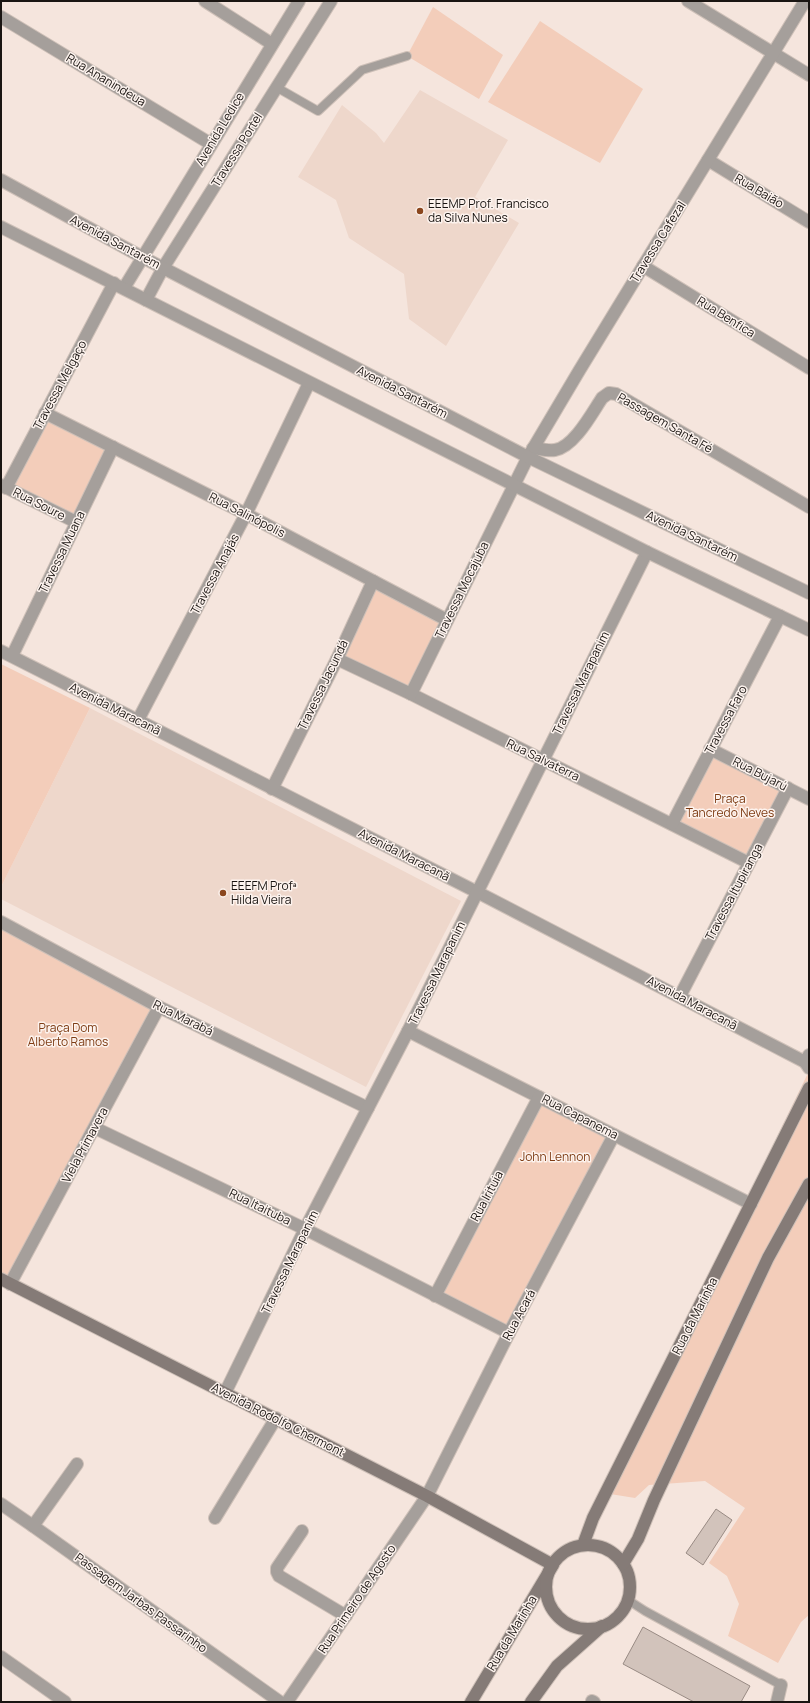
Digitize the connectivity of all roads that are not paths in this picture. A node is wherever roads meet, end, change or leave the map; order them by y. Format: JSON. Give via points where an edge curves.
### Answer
{"nodes":[{"id":1,"x":204,"y":1,"type":"edge"},
{"id":2,"x":299,"y":1,"type":"edge"},
{"id":3,"x":331,"y":1,"type":"edge"},
{"id":4,"x":688,"y":1,"type":"edge"},
{"id":5,"x":806,"y":1,"type":"edge"},
{"id":6,"x":1,"y":16,"type":"edge"},
{"id":7,"x":272,"y":44,"type":"junction"},
{"id":8,"x":774,"y":53,"type":"junction"},
{"id":9,"x":407,"y":56,"type":"dead end"},
{"id":10,"x":809,"y":75,"type":"edge"},
{"id":11,"x":276,"y":87,"type":"junction"},
{"id":12,"x":211,"y":144,"type":"junction"},
{"id":13,"x":708,"y":160,"type":"junction"},
{"id":14,"x":1,"y":180,"type":"edge"},
{"id":15,"x":809,"y":222,"type":"edge"},
{"id":16,"x":1,"y":226,"type":"edge"},
{"id":17,"x":142,"y":257,"type":"junction"},
{"id":18,"x":643,"y":266,"type":"junction"},
{"id":19,"x":163,"y":268,"type":"junction"},
{"id":20,"x":119,"y":286,"type":"junction"},
{"id":21,"x":146,"y":300,"type":"junction"},
{"id":22,"x":809,"y":368,"type":"edge"},
{"id":23,"x":309,"y":383,"type":"junction"},
{"id":24,"x":45,"y":413,"type":"junction"},
{"id":25,"x":113,"y":447,"type":"junction"},
{"id":26,"x":530,"y":452,"type":"junction"},
{"id":27,"x":4,"y":486,"type":"edge"},
{"id":28,"x":514,"y":486,"type":"junction"},
{"id":29,"x":809,"y":507,"type":"edge"},
{"id":30,"x":246,"y":514,"type":"junction"},
{"id":31,"x":76,"y":522,"type":"junction"},
{"id":32,"x":647,"y":552,"type":"junction"},
{"id":33,"x":373,"y":580,"type":"junction"},
{"id":34,"x":809,"y":593,"type":"edge"},
{"id":35,"x":780,"y":616,"type":"junction"},
{"id":36,"x":447,"y":620,"type":"junction"},
{"id":37,"x":809,"y":630,"type":"edge"},
{"id":38,"x":1,"y":651,"type":"edge"},
{"id":39,"x":12,"y":656,"type":"junction"},
{"id":40,"x":337,"y":659,"type":"junction"},
{"id":41,"x":411,"y":694,"type":"junction"},
{"id":42,"x":138,"y":720,"type":"junction"},
{"id":43,"x":710,"y":749,"type":"junction"},
{"id":44,"x":543,"y":760,"type":"junction"},
{"id":45,"x":788,"y":788,"type":"junction"},
{"id":46,"x":272,"y":789,"type":"junction"},
{"id":47,"x":809,"y":799,"type":"edge"},
{"id":48,"x":672,"y":824,"type":"junction"},
{"id":49,"x":749,"y":863,"type":"junction"},
{"id":50,"x":477,"y":892,"type":"junction"},
{"id":51,"x":1,"y":922,"type":"edge"},
{"id":52,"x":680,"y":996,"type":"junction"},
{"id":53,"x":159,"y":1006,"type":"junction"},
{"id":54,"x":408,"y":1031,"type":"junction"},
{"id":55,"x":808,"y":1062,"type":"edge"},
{"id":56,"x":809,"y":1088,"type":"edge"},
{"id":57,"x":539,"y":1097,"type":"junction"},
{"id":58,"x":368,"y":1108,"type":"junction"},
{"id":59,"x":95,"y":1128,"type":"junction"},
{"id":60,"x":614,"y":1135,"type":"junction"},
{"id":61,"x":809,"y":1184,"type":"edge"},
{"id":62,"x":751,"y":1204,"type":"junction"},
{"id":63,"x":305,"y":1229,"type":"junction"},
{"id":64,"x":6,"y":1281,"type":"edge"},
{"id":65,"x":435,"y":1296,"type":"junction"},
{"id":66,"x":509,"y":1333,"type":"junction"},
{"id":67,"x":226,"y":1393,"type":"junction"},
{"id":68,"x":276,"y":1418,"type":"junction"},
{"id":69,"x":77,"y":1464,"type":"dead end"},
{"id":70,"x":427,"y":1496,"type":"junction"},
{"id":71,"x":1,"y":1504,"type":"edge"},
{"id":72,"x":215,"y":1518,"type":"dead end"},
{"id":73,"x":33,"y":1526,"type":"junction"},
{"id":74,"x":302,"y":1531,"type":"dead end"},
{"id":75,"x":583,"y":1545,"type":"junction"},
{"id":76,"x":623,"y":1564,"type":"junction"},
{"id":77,"x":552,"y":1565,"type":"junction"},
{"id":78,"x":628,"y":1600,"type":"junction"},
{"id":79,"x":346,"y":1616,"type":"junction"},
{"id":80,"x":602,"y":1626,"type":"junction"},
{"id":81,"x":1,"y":1657,"type":"edge"},
{"id":82,"x":781,"y":1684,"type":"joint"},
{"id":83,"x":65,"y":1702,"type":"edge"},
{"id":84,"x":280,"y":1702,"type":"edge"},
{"id":85,"x":287,"y":1702,"type":"edge"},
{"id":86,"x":471,"y":1702,"type":"edge"},
{"id":87,"x":531,"y":1702,"type":"edge"},
{"id":88,"x":777,"y":1702,"type":"edge"}],
"edges":[{"from":1,"to":7,"type":"street"},
{"from":2,"to":7,"type":"street","name":"Avenida Ledice"},
{"from":3,"to":11,"type":"street","name":"Travessa Portel"},
{"from":4,"to":8,"type":"street"},
{"from":5,"to":8,"type":"street","name":"Travessa Cafezal"},
{"from":6,"to":12,"type":"street","name":"Rua Ananindeua"},
{"from":7,"to":12,"type":"street","name":"Avenida Ledice"},
{"from":8,"to":10,"type":"street"},
{"from":8,"to":13,"type":"street","name":"Travessa Cafezal"},
{"from":9,"to":11,"type":"lane","via":[[362,70],[318,111]]},
{"from":11,"to":19,"type":"street","name":"Travessa Portel"},
{"from":12,"to":17,"type":"street","name":"Avenida Ledice"},
{"from":13,"to":15,"type":"street","name":"Rua Baião"},
{"from":13,"to":18,"type":"street","name":"Travessa Cafezal"},
{"from":14,"to":17,"type":"street","name":"Avenida Santarém"},
{"from":16,"to":20,"type":"street"},
{"from":17,"to":19,"type":"street","name":"Avenida Santarém"},
{"from":17,"to":20,"type":"street","name":"Travessa Melgaço"},
{"from":18,"to":22,"type":"street","name":"Rua Benfica"},
{"from":18,"to":26,"type":"street","name":"Travessa Cafezal"},
{"from":19,"to":21,"type":"street","name":"Travessa Portel"},
{"from":19,"to":26,"type":"street","name":"Avenida Santarém"},
{"from":20,"to":21,"type":"street"},
{"from":20,"to":24,"type":"street","name":"Travessa Melgaço"},
{"from":21,"to":23,"type":"street"},
{"from":23,"to":28,"type":"street"},
{"from":23,"to":30,"type":"street","name":"Travessa Anajás"},
{"from":24,"to":25,"type":"street","name":"Rua Salinópolis"},
{"from":24,"to":27,"type":"street","name":"Travessa Melgaço"},
{"from":25,"to":30,"type":"street","name":"Rua Salinópolis"},
{"from":25,"to":31,"type":"street","name":"Travessa Muana"},
{"from":26,"to":28,"type":"street","name":"Travessa Cafezal"},
{"from":26,"to":29,"type":"street","name":"Passagem Santa Fé","via":[[563,448],[574,438],[602,398],[609,393],[616,394]]},
{"from":26,"to":34,"type":"street","name":"Avenida Santarém"},
{"from":27,"to":31,"type":"street","name":"Rua Soure"},
{"from":28,"to":32,"type":"street"},
{"from":28,"to":36,"type":"street","name":"Travessa Mocajuba"},
{"from":30,"to":33,"type":"street","name":"Rua Salinópolis"},
{"from":30,"to":42,"type":"street","name":"Travessa Anajás"},
{"from":31,"to":39,"type":"street","name":"Travessa Muana"},
{"from":32,"to":35,"type":"street"},
{"from":32,"to":44,"type":"street","name":"Travessa Marapanim"},
{"from":33,"to":36,"type":"street","name":"Rua Salinópolis"},
{"from":33,"to":40,"type":"street","name":"Travessa Jacundá"},
{"from":35,"to":37,"type":"street"},
{"from":35,"to":43,"type":"street","name":"Travessa Faro"},
{"from":36,"to":41,"type":"street","name":"Travessa Mocajuba"},
{"from":38,"to":39,"type":"street","name":"Avenida Maracanã"},
{"from":39,"to":42,"type":"street","name":"Avenida Maracanã"},
{"from":40,"to":41,"type":"street","name":"Rua Salvaterra"},
{"from":40,"to":46,"type":"street","name":"Travessa Jacundá"},
{"from":41,"to":44,"type":"street","name":"Rua Salvaterra"},
{"from":42,"to":46,"type":"street","name":"Avenida Maracanã"},
{"from":43,"to":45,"type":"street","name":"Rua Bujarú"},
{"from":43,"to":48,"type":"street","name":"Travessa Faro"},
{"from":44,"to":48,"type":"street","name":"Rua Salvaterra"},
{"from":44,"to":50,"type":"street","name":"Travessa Marapanim"},
{"from":45,"to":47,"type":"street","name":"Rua Bujarú"},
{"from":45,"to":49,"type":"street","name":"Travessa Itupiranga"},
{"from":46,"to":50,"type":"street","name":"Avenida Maracanã"},
{"from":48,"to":49,"type":"street","name":"Rua Salvaterra"},
{"from":49,"to":52,"type":"street","name":"Travessa Itupiranga"},
{"from":50,"to":52,"type":"street","name":"Avenida Maracanã"},
{"from":50,"to":54,"type":"street","name":"Travessa Marapanim"},
{"from":51,"to":53,"type":"street","name":"Rua Marabá"},
{"from":52,"to":55,"type":"street","name":"Avenida Maracanã"},
{"from":53,"to":58,"type":"street","name":"Rua Marabá"},
{"from":53,"to":59,"type":"street","name":"Viela Primavera"},
{"from":54,"to":57,"type":"street","name":"Rua Capanema"},
{"from":54,"to":58,"type":"street","name":"Travessa Marapanim"},
{"from":56,"to":62,"type":"main road","name":"Rua da Marinha"},
{"from":57,"to":60,"type":"street","name":"Rua Capanema"},
{"from":57,"to":65,"type":"street","name":"Rua Irituia"},
{"from":58,"to":63,"type":"street","name":"Travessa Marapanim"},
{"from":59,"to":63,"type":"street","name":"Rua Itaituba"},
{"from":59,"to":64,"type":"street","name":"Viela Primavera"},
{"from":60,"to":62,"type":"street","name":"Rua Capanema"},
{"from":60,"to":66,"type":"street","name":"Rua Acará"},
{"from":61,"to":76,"type":"main road","via":[[768,1258],[638,1539]]},
{"from":62,"to":75,"type":"main road","name":"Rua da Marinha","via":[[593,1518]]},
{"from":63,"to":65,"type":"street","name":"Rua Itaituba"},
{"from":63,"to":67,"type":"street","name":"Travessa Marapanim"},
{"from":64,"to":67,"type":"main road","name":"Avenida Rodolfo Chermont"},
{"from":65,"to":66,"type":"street","name":"Rua Itaituba"},
{"from":66,"to":70,"type":"street","name":"Rua Acará"},
{"from":67,"to":68,"type":"main road","name":"Avenida Rodolfo Chermont"},
{"from":68,"to":70,"type":"main road","name":"Avenida Rodolfo Chermont"},
{"from":68,"to":72,"type":"street"},
{"from":69,"to":73,"type":"street"},
{"from":70,"to":77,"type":"main road","name":"Avenida Rodolfo Chermont"},
{"from":70,"to":79,"type":"street","name":"Rua Primeiro de Agosto"},
{"from":71,"to":73,"type":"street","name":"Passagem Jarbas Passarinho"},
{"from":73,"to":84,"type":"street","name":"Passagem Jarbas Passarinho"},
{"from":74,"to":79,"type":"street","via":[[277,1568],[279,1576]]},
{"from":75,"to":76,"type":"main road","via":[[602,1547]]},
{"from":75,"to":77,"type":"main road","via":[[566,1552]]},
{"from":76,"to":78,"type":"main road","via":[[630,1582]]},
{"from":77,"to":80,"type":"main road","via":[[547,1592],[549,1601],[559,1617],[575,1627]]},
{"from":77,"to":86,"type":"main road","name":"Rua da Marinha"},
{"from":78,"to":80,"type":"main road","via":[[618,1616]]},
{"from":78,"to":82,"type":"lane"},
{"from":79,"to":85,"type":"street","name":"Rua Primeiro de Agosto"},
{"from":80,"to":87,"type":"main road","via":[[557,1666]]},
{"from":81,"to":83,"type":"street"},
{"from":82,"to":88,"type":"street"}]}
